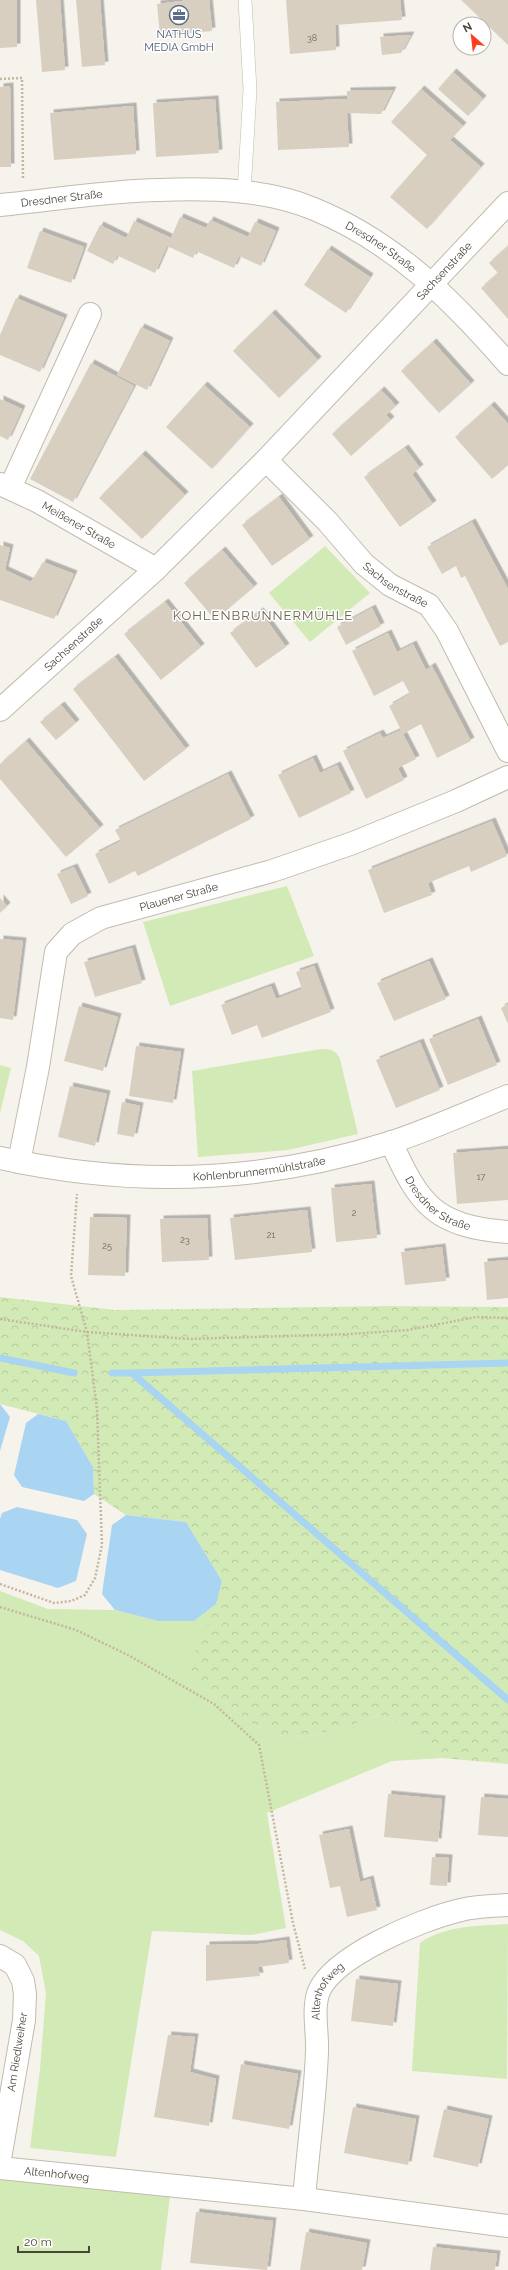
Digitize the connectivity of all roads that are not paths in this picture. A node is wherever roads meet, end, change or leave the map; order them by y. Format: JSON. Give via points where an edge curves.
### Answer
{"nodes":[{"id":1,"x":245,"y":0,"type":"edge"},
{"id":2,"x":244,"y":192,"type":"junction"},
{"id":3,"x":508,"y":203,"type":"edge"},
{"id":4,"x":0,"y":205,"type":"edge"},
{"id":5,"x":434,"y":284,"type":"junction"},
{"id":6,"x":90,"y":314,"type":"dead end"},
{"id":7,"x":508,"y":364,"type":"edge"},
{"id":8,"x":266,"y":460,"type":"junction"},
{"id":9,"x":5,"y":486,"type":"edge"},
{"id":10,"x":156,"y":569,"type":"junction"},
{"id":11,"x":0,"y":710,"type":"edge"},
{"id":12,"x":508,"y":751,"type":"edge"},
{"id":13,"x":508,"y":777,"type":"edge"},
{"id":14,"x":508,"y":1096,"type":"edge"},
{"id":15,"x":391,"y":1142,"type":"junction"},
{"id":16,"x":10,"y":1160,"type":"edge"},
{"id":17,"x":508,"y":1232,"type":"edge"},
{"id":18,"x":508,"y":1905,"type":"edge"},
{"id":19,"x":0,"y":1956,"type":"edge"},
{"id":20,"x":0,"y":2159,"type":"edge"},
{"id":21,"x":0,"y":2168,"type":"edge"},
{"id":22,"x":304,"y":2199,"type":"junction"},
{"id":23,"x":508,"y":2226,"type":"edge"}],
"edges":[{"from":1,"to":2,"type":"lane","via":[[250,90]]},
{"from":2,"to":4,"type":"street","name":"Dresdner Straße","via":[[158,190]]},
{"from":2,"to":5,"type":"street","name":"Dresdner Straße","via":[[275,197],[313,208],[352,226]]},
{"from":3,"to":5,"type":"street","name":"Sachsenstraße"},
{"from":5,"to":7,"type":"street","name":"Dresdner Straße"},
{"from":5,"to":8,"type":"street","name":"Sachsenstraße"},
{"from":6,"to":9,"type":"street"},
{"from":8,"to":10,"type":"street","name":"Sachsenstraße"},
{"from":8,"to":12,"type":"street","name":"Sachsenstraße","via":[[364,564],[390,585],[429,605],[447,631]]},
{"from":9,"to":10,"type":"street","name":"Meißener Straße","via":[[38,501]]},
{"from":10,"to":11,"type":"street","name":"Sachsenstraße"},
{"from":13,"to":16,"type":"street","name":"Plauener Straße","via":[[353,843],[272,871],[101,918],[72,934],[56,952],[38,1066]]},
{"from":14,"to":15,"type":"street","name":"Kohlenbrunnermühlstraße"},
{"from":15,"to":16,"type":"street","name":"Kohlenbrunnermühlstraße","via":[[303,1165],[254,1173],[172,1178],[78,1172]]},
{"from":15,"to":17,"type":"street","name":"Dresdner Straße","via":[[424,1202],[448,1220],[476,1230]]},
{"from":18,"to":22,"type":"street","name":"Altenhofweg","via":[[459,1910],[429,1919],[382,1940],[331,1972],[318,1993],[316,2007],[317,2053]]},
{"from":19,"to":20,"type":"street","name":"Am Riedlweiher","via":[[15,1965],[24,1981],[25,1994],[24,2020]]},
{"from":21,"to":22,"type":"street","name":"Altenhofweg"},
{"from":22,"to":23,"type":"street","name":"Altenhofweg"}]}
